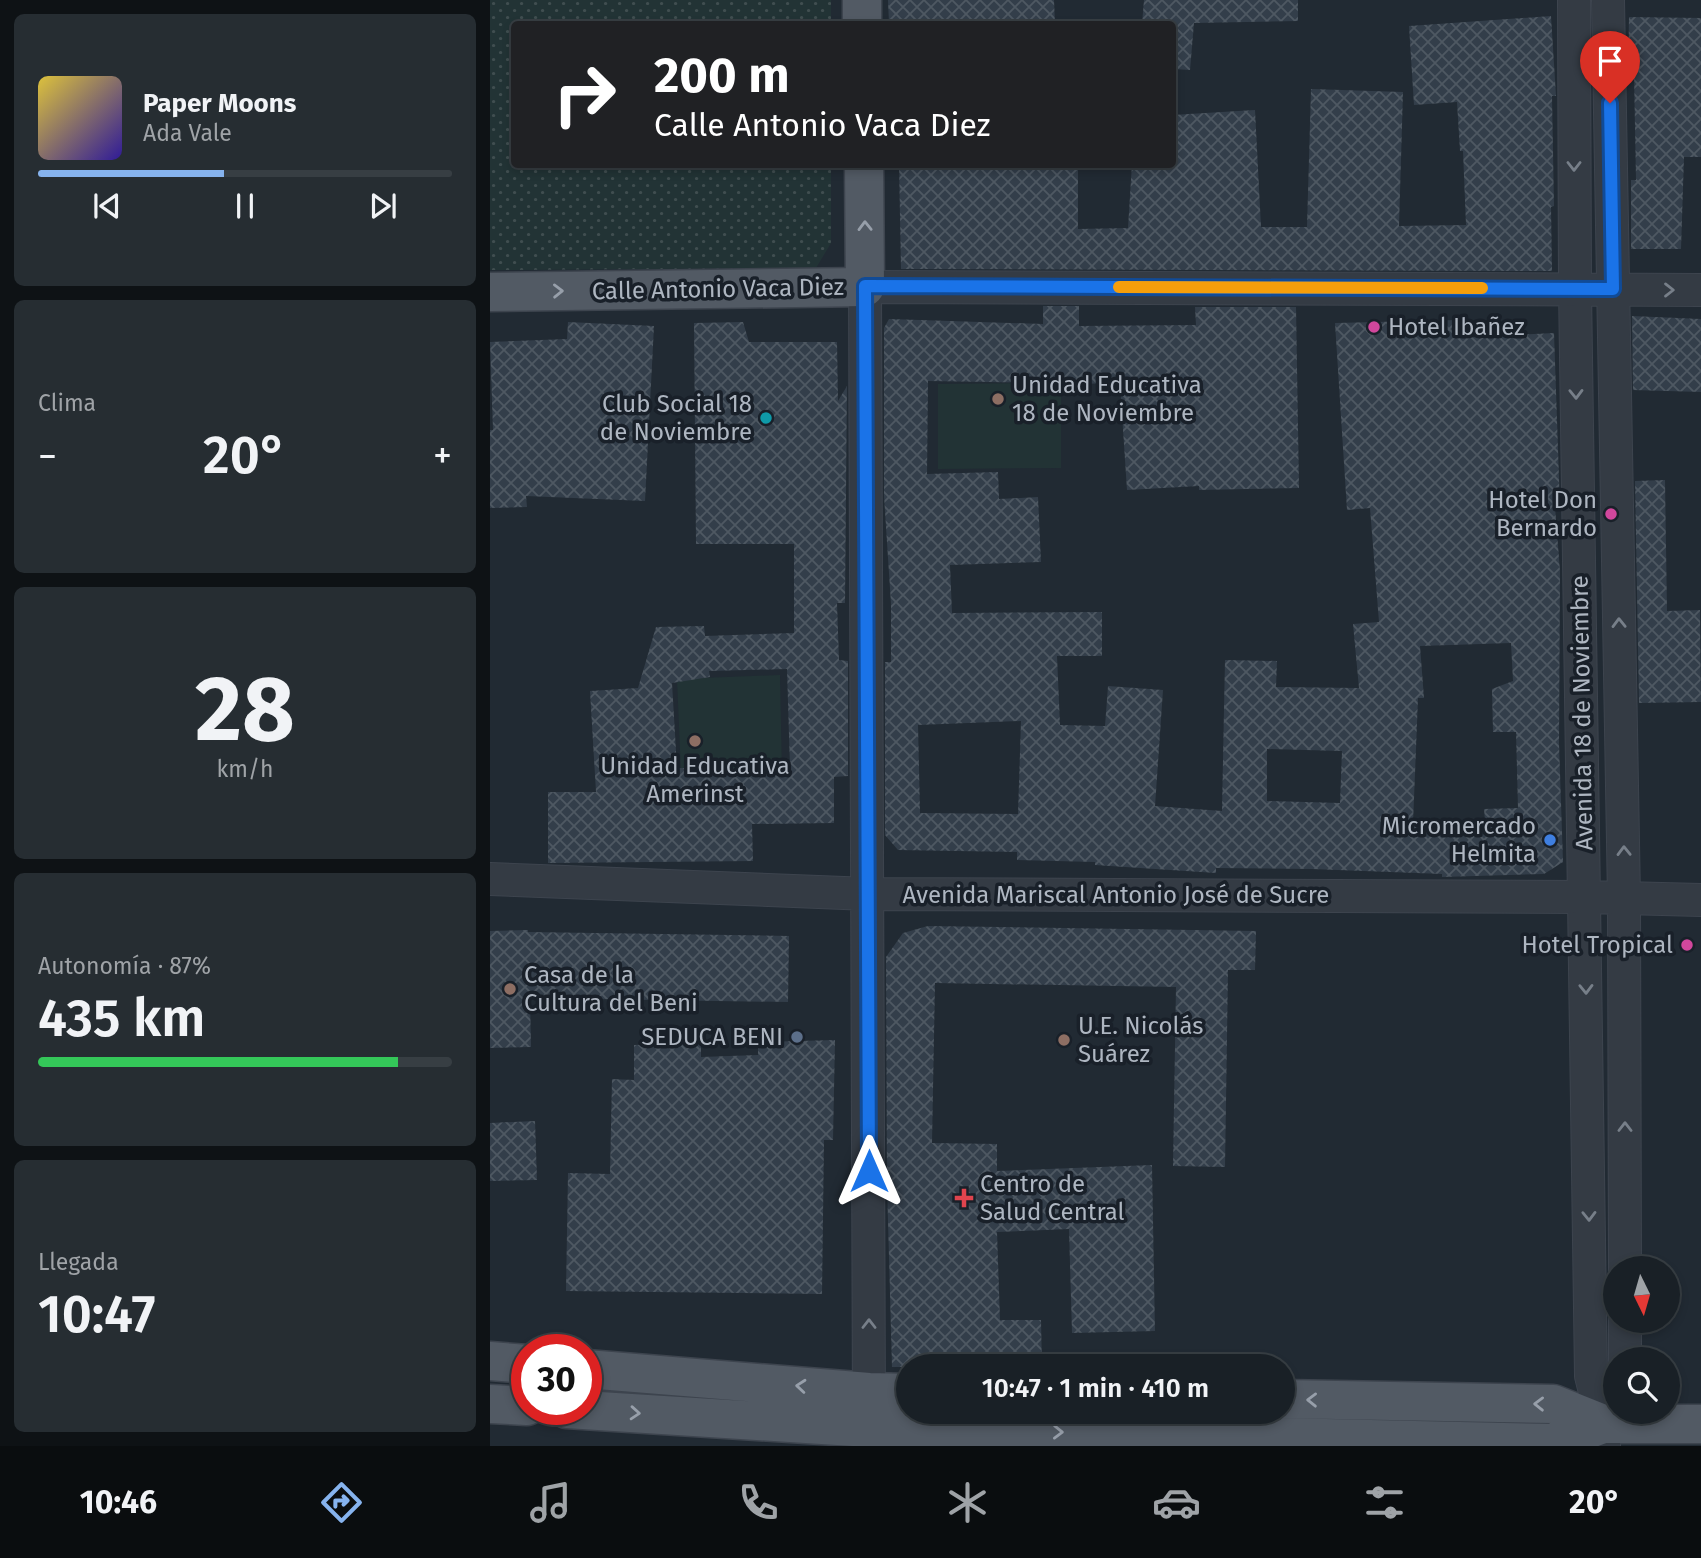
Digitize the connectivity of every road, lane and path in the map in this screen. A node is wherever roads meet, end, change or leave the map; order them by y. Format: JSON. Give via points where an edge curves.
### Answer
{"nodes":[{"id":1,"x":862,"y":0,"type":"edge"},
{"id":2,"x":1574,"y":0,"type":"edge"},
{"id":3,"x":1608,"y":0,"type":"edge"},
{"id":4,"x":862,"y":21,"type":"edge"},
{"id":5,"x":864,"y":168,"type":"edge"},
{"id":6,"x":865,"y":286,"type":"junction"},
{"id":7,"x":1574,"y":289,"type":"junction"},
{"id":8,"x":1613,"y":289,"type":"junction"},
{"id":9,"x":1701,"y":290,"type":"edge"},
{"id":10,"x":490,"y":292,"type":"edge"},
{"id":11,"x":490,"y":879,"type":"edge"},
{"id":12,"x":869,"y":894,"type":"junction"},
{"id":13,"x":1585,"y":897,"type":"junction"},
{"id":14,"x":1625,"y":898,"type":"junction"},
{"id":15,"x":1701,"y":900,"type":"edge"},
{"id":16,"x":1625,"y":1256,"type":"edge"},
{"id":17,"x":490,"y":1361,"type":"edge"},
{"id":18,"x":511,"y":1363,"type":"edge"},
{"id":19,"x":602,"y":1372,"type":"edge"},
{"id":20,"x":1295,"y":1399,"type":"edge"},
{"id":21,"x":896,"y":1402,"type":"edge"},
{"id":22,"x":490,"y":1404,"type":"edge"},
{"id":23,"x":511,"y":1405,"type":"edge"},
{"id":24,"x":1603,"y":1410,"type":"edge"},
{"id":25,"x":602,"y":1411,"type":"edge"},
{"id":26,"x":1603,"y":1420,"type":"edge"},
{"id":27,"x":869,"y":1422,"type":"edge"},
{"id":28,"x":1603,"y":1423,"type":"edge"},
{"id":29,"x":1680,"y":1423,"type":"edge"},
{"id":30,"x":1701,"y":1424,"type":"edge"}],
"edges":[{"from":1,"to":4,"type":"main road"},
{"from":2,"to":7,"type":"street","name":"Avenida 18 de Noviembre","one_way":true},
{"from":3,"to":8,"type":"street","name":"Avenida 18 de Noviembre"},
{"from":6,"to":5,"type":"main road","one_way":true},
{"from":6,"to":7,"type":"street","name":"Calle Antonio Vaca Diez"},
{"from":10,"to":6,"type":"main road","name":"Calle Antonio Vaca Diez","one_way":true},
{"from":6,"to":12,"type":"street"},
{"from":7,"to":8,"type":"street","name":"Calle Antonio Vaca Diez"},
{"from":7,"to":13,"type":"street","name":"Avenida 18 de Noviembre","one_way":true},
{"from":8,"to":9,"type":"street","name":"Calle Antonio Vaca Diez","one_way":true},
{"from":14,"to":8,"type":"street","name":"Avenida 18 de Noviembre","one_way":true},
{"from":11,"to":12,"type":"street","name":"Avenida Mariscal Antonio José de Sucre"},
{"from":12,"to":13,"type":"street","name":"Avenida Mariscal Antonio José de Sucre"},
{"from":27,"to":12,"type":"street","one_way":true},
{"from":13,"to":14,"type":"street","name":"Avenida Mariscal Antonio José de Sucre"},
{"from":13,"to":24,"type":"street","name":"Avenida 18 de Noviembre","one_way":true,"via":[[1591,1376]]},
{"from":14,"to":15,"type":"street","name":"Avenida Mariscal Antonio José de Sucre"},
{"from":16,"to":14,"type":"street","name":"Avenida 18 de Noviembre","one_way":true},
{"from":17,"to":18,"type":"main road"},
{"from":27,"to":19,"type":"main road","one_way":true},
{"from":26,"to":20,"type":"main road","one_way":true,"via":[[1553,1404]]},
{"from":21,"to":27,"type":"main road"},
{"from":22,"to":23,"type":"main road"},
{"from":25,"to":27,"type":"main road","one_way":true},
{"from":27,"to":28,"type":"main road","one_way":true,"via":[[1552,1443]]},
{"from":29,"to":30,"type":"main road"}]}
